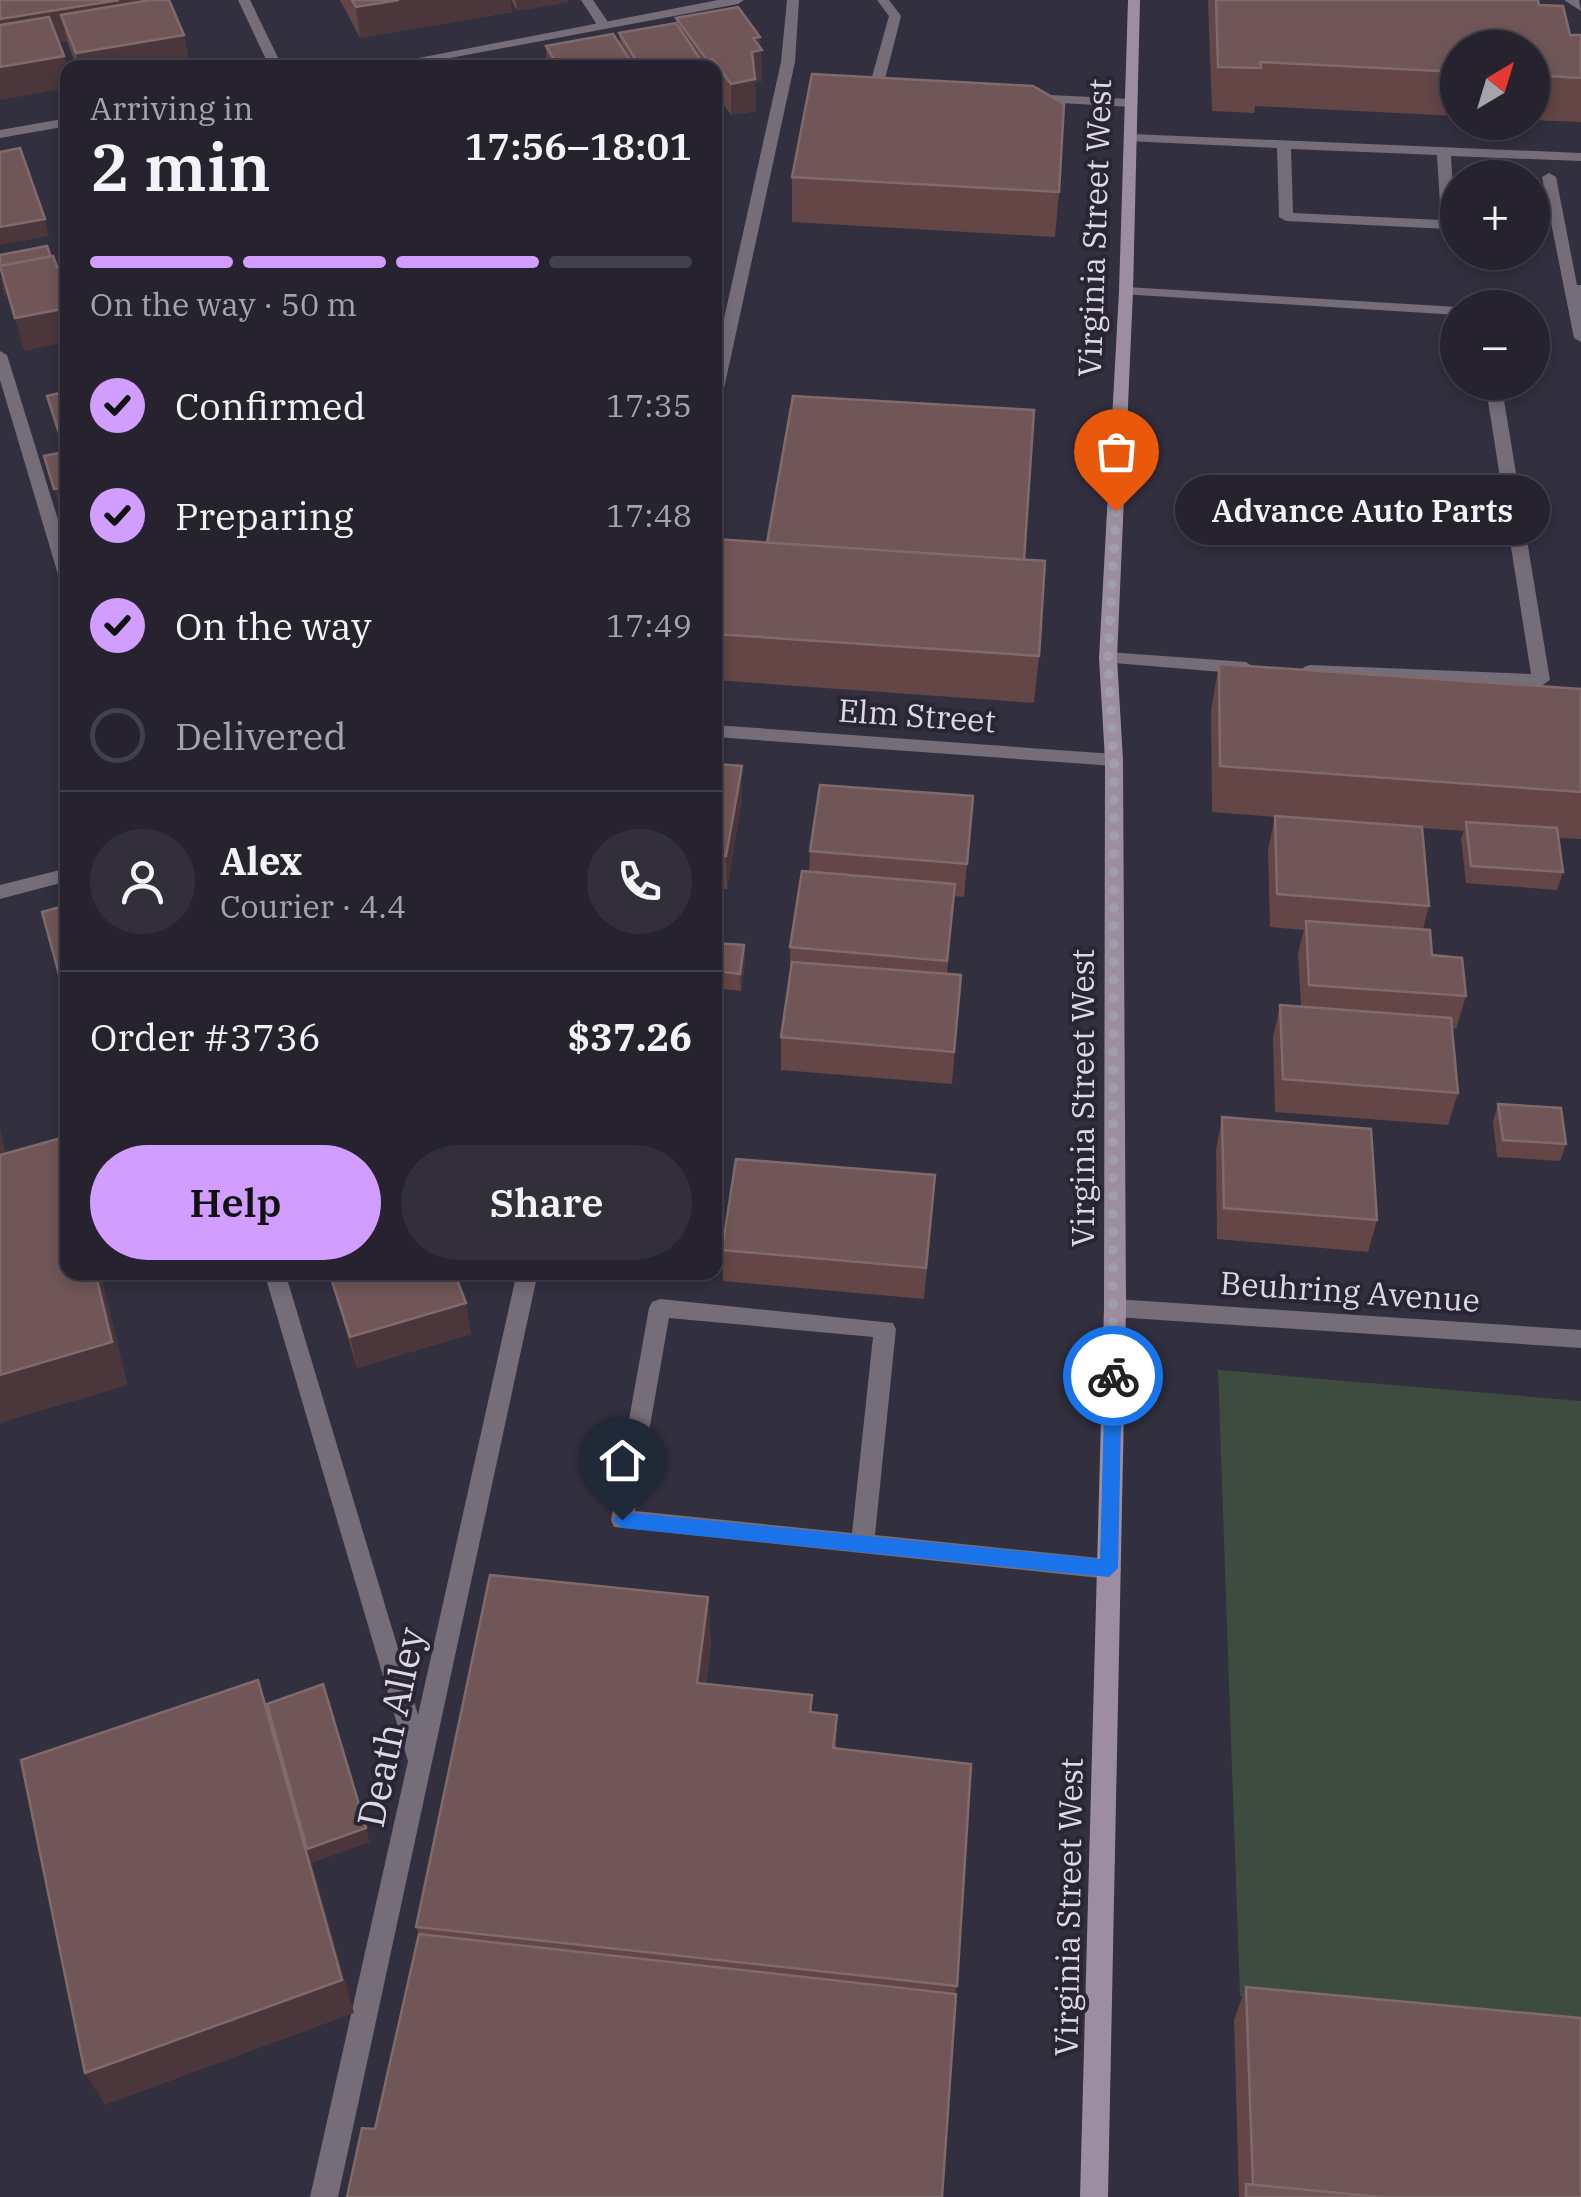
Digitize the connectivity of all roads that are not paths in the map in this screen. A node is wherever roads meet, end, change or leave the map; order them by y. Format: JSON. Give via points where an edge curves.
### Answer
{"nodes":[{"id":1,"x":244,"y":0,"type":"edge"},
{"id":2,"x":587,"y":0,"type":"edge"},
{"id":3,"x":738,"y":0,"type":"edge"},
{"id":4,"x":794,"y":0,"type":"edge"},
{"id":5,"x":883,"y":0,"type":"edge"},
{"id":6,"x":1134,"y":0,"type":"edge"},
{"id":7,"x":1570,"y":0,"type":"edge"},
{"id":8,"x":1581,"y":7,"type":"edge"},
{"id":9,"x":604,"y":25,"type":"junction"},
{"id":10,"x":273,"y":60,"type":"edge"},
{"id":11,"x":416,"y":60,"type":"edge"},
{"id":12,"x":894,"y":92,"type":"edge"},
{"id":13,"x":1010,"y":97,"type":"edge"},
{"id":14,"x":1132,"y":103,"type":"junction"},
{"id":15,"x":60,"y":123,"type":"edge"},
{"id":16,"x":0,"y":134,"type":"edge"},
{"id":17,"x":1132,"y":138,"type":"junction"},
{"id":18,"x":1284,"y":144,"type":"junction"},
{"id":19,"x":1444,"y":149,"type":"junction"},
{"id":20,"x":1581,"y":156,"type":"edge"},
{"id":21,"x":1550,"y":182,"type":"edge"},
{"id":22,"x":1576,"y":289,"type":"edge"},
{"id":23,"x":1126,"y":291,"type":"junction"},
{"id":24,"x":1440,"y":310,"type":"edge"},
{"id":25,"x":1581,"y":338,"type":"edge"},
{"id":26,"x":0,"y":354,"type":"edge"},
{"id":27,"x":722,"y":361,"type":"edge"},
{"id":28,"x":1496,"y":400,"type":"edge"},
{"id":29,"x":60,"y":553,"type":"edge"},
{"id":30,"x":1108,"y":658,"type":"junction"},
{"id":31,"x":1268,"y":669,"type":"edge"},
{"id":32,"x":1288,"y":670,"type":"edge"},
{"id":33,"x":722,"y":732,"type":"edge"},
{"id":34,"x":1114,"y":760,"type":"junction"},
{"id":35,"x":60,"y":876,"type":"edge"},
{"id":36,"x":0,"y":892,"type":"edge"},
{"id":37,"x":276,"y":1280,"type":"edge"},
{"id":38,"x":526,"y":1280,"type":"edge"},
{"id":39,"x":1115,"y":1308,"type":"junction"},
{"id":40,"x":1581,"y":1339,"type":"edge"},
{"id":41,"x":862,"y":1544,"type":"junction"},
{"id":42,"x":1109,"y":1568,"type":"junction"},
{"id":43,"x":420,"y":1762,"type":"junction"},
{"id":44,"x":324,"y":2197,"type":"edge"},
{"id":45,"x":1094,"y":2197,"type":"edge"}],
"edges":[{"from":1,"to":10,"type":"street"},
{"from":2,"to":9,"type":"street"},
{"from":3,"to":9,"type":"street"},
{"from":4,"to":27,"type":"street","via":[[788,62]]},
{"from":5,"to":12,"type":"street","via":[[895,16],[875,91]]},
{"from":6,"to":14,"type":"main road","name":"Virginia Street West"},
{"from":7,"to":8,"type":"street"},
{"from":9,"to":11,"type":"street"},
{"from":13,"to":14,"type":"street"},
{"from":14,"to":17,"type":"main road","name":"Virginia Street West"},
{"from":15,"to":16,"type":"street"},
{"from":17,"to":18,"type":"street"},
{"from":17,"to":23,"type":"main road","name":"Virginia Street West"},
{"from":18,"to":19,"type":"street"},
{"from":18,"to":19,"type":"street","via":[[1286,216],[1448,225]]},
{"from":19,"to":20,"type":"street"},
{"from":21,"to":22,"type":"street"},
{"from":22,"to":25,"type":"street"},
{"from":23,"to":24,"type":"street"},
{"from":23,"to":30,"type":"main road","name":"Virginia Street West"},
{"from":26,"to":29,"type":"street"},
{"from":28,"to":32,"type":"street","via":[[1541,680]]},
{"from":30,"to":31,"type":"street"},
{"from":30,"to":34,"type":"main road","name":"Virginia Street West"},
{"from":33,"to":34,"type":"street","name":"Elm Street"},
{"from":34,"to":39,"type":"main road","name":"Virginia Street West"},
{"from":35,"to":36,"type":"street"},
{"from":37,"to":43,"type":"street"},
{"from":38,"to":43,"type":"street","name":"Death Alley"},
{"from":39,"to":40,"type":"street","name":"Beuhring Avenue"},
{"from":39,"to":42,"type":"main road","name":"Virginia Street West"},
{"from":41,"to":41,"type":"street","via":[[622,1520],[660,1308],[885,1329]]},
{"from":41,"to":42,"type":"street"},
{"from":42,"to":45,"type":"main road","name":"Virginia Street West"},
{"from":43,"to":44,"type":"street","name":"Death Alley"}]}
